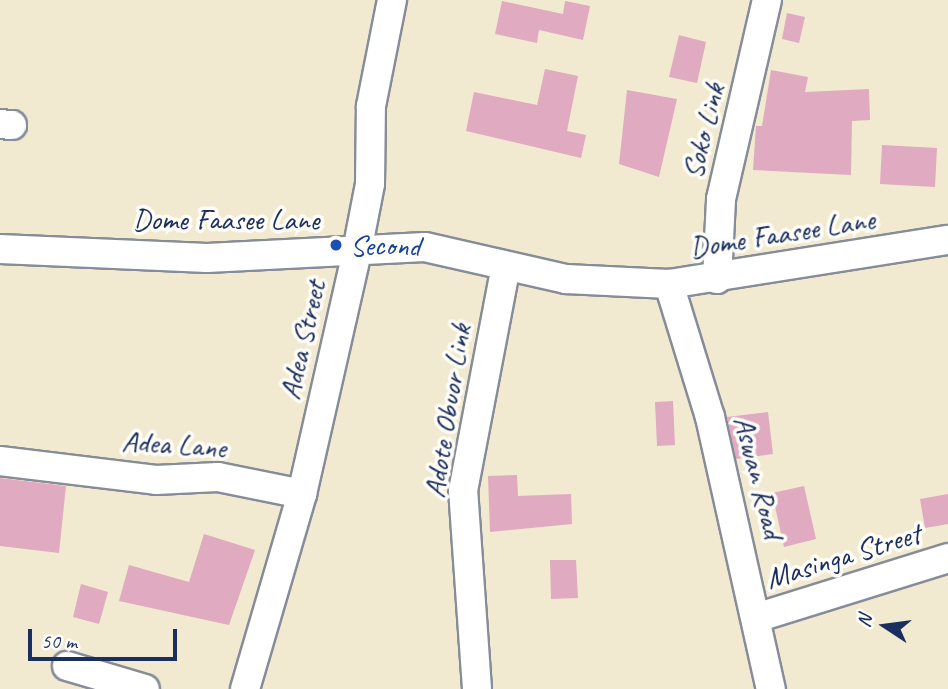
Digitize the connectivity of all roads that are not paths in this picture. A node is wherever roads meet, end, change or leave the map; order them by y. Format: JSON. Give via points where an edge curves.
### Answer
{"nodes":[{"id":1,"x":392,"y":0,"type":"edge"},
{"id":2,"x":767,"y":0,"type":"edge"},
{"id":3,"x":948,"y":240,"type":"edge"},
{"id":4,"x":0,"y":249,"type":"edge"},
{"id":5,"x":357,"y":251,"type":"junction"},
{"id":6,"x":505,"y":270,"type":"junction"},
{"id":7,"x":717,"y":279,"type":"junction"},
{"id":8,"x":669,"y":284,"type":"junction"},
{"id":9,"x":0,"y":461,"type":"edge"},
{"id":10,"x":302,"y":494,"type":"junction"},
{"id":11,"x":948,"y":558,"type":"edge"},
{"id":12,"x":759,"y":617,"type":"junction"},
{"id":13,"x":67,"y":666,"type":"dead end"},
{"id":14,"x":145,"y":689,"type":"edge"},
{"id":15,"x":245,"y":689,"type":"edge"},
{"id":16,"x":477,"y":689,"type":"edge"},
{"id":17,"x":771,"y":689,"type":"edge"}],
"edges":[{"from":1,"to":5,"type":"street","name":"Adea Street","via":[[371,106],[370,184]]},
{"from":2,"to":7,"type":"street","name":"Soko Link","via":[[720,199]]},
{"from":3,"to":7,"type":"street","name":"Dome Faasee Lane"},
{"from":4,"to":5,"type":"street","name":"Dome Faasee Lane","via":[[207,258]]},
{"from":5,"to":6,"type":"street","name":"Dome Faasee Lane","via":[[425,247]]},
{"from":5,"to":10,"type":"street","name":"Adea Street"},
{"from":6,"to":8,"type":"street","name":"Dome Faasee Lane"},
{"from":6,"to":16,"type":"street","name":"Adote Obuor Link","via":[[463,491]]},
{"from":7,"to":8,"type":"street","name":"Dome Faasee Lane"},
{"from":8,"to":12,"type":"street","name":"Aswan Road","via":[[710,418]]},
{"from":9,"to":10,"type":"street","name":"Adea Lane","via":[[156,480],[218,477]]},
{"from":10,"to":15,"type":"street","name":"Adea Street"},
{"from":11,"to":12,"type":"street","name":"Masinga Street"},
{"from":12,"to":17,"type":"street","name":"Aswan Road"},
{"from":13,"to":14,"type":"street"}]}
